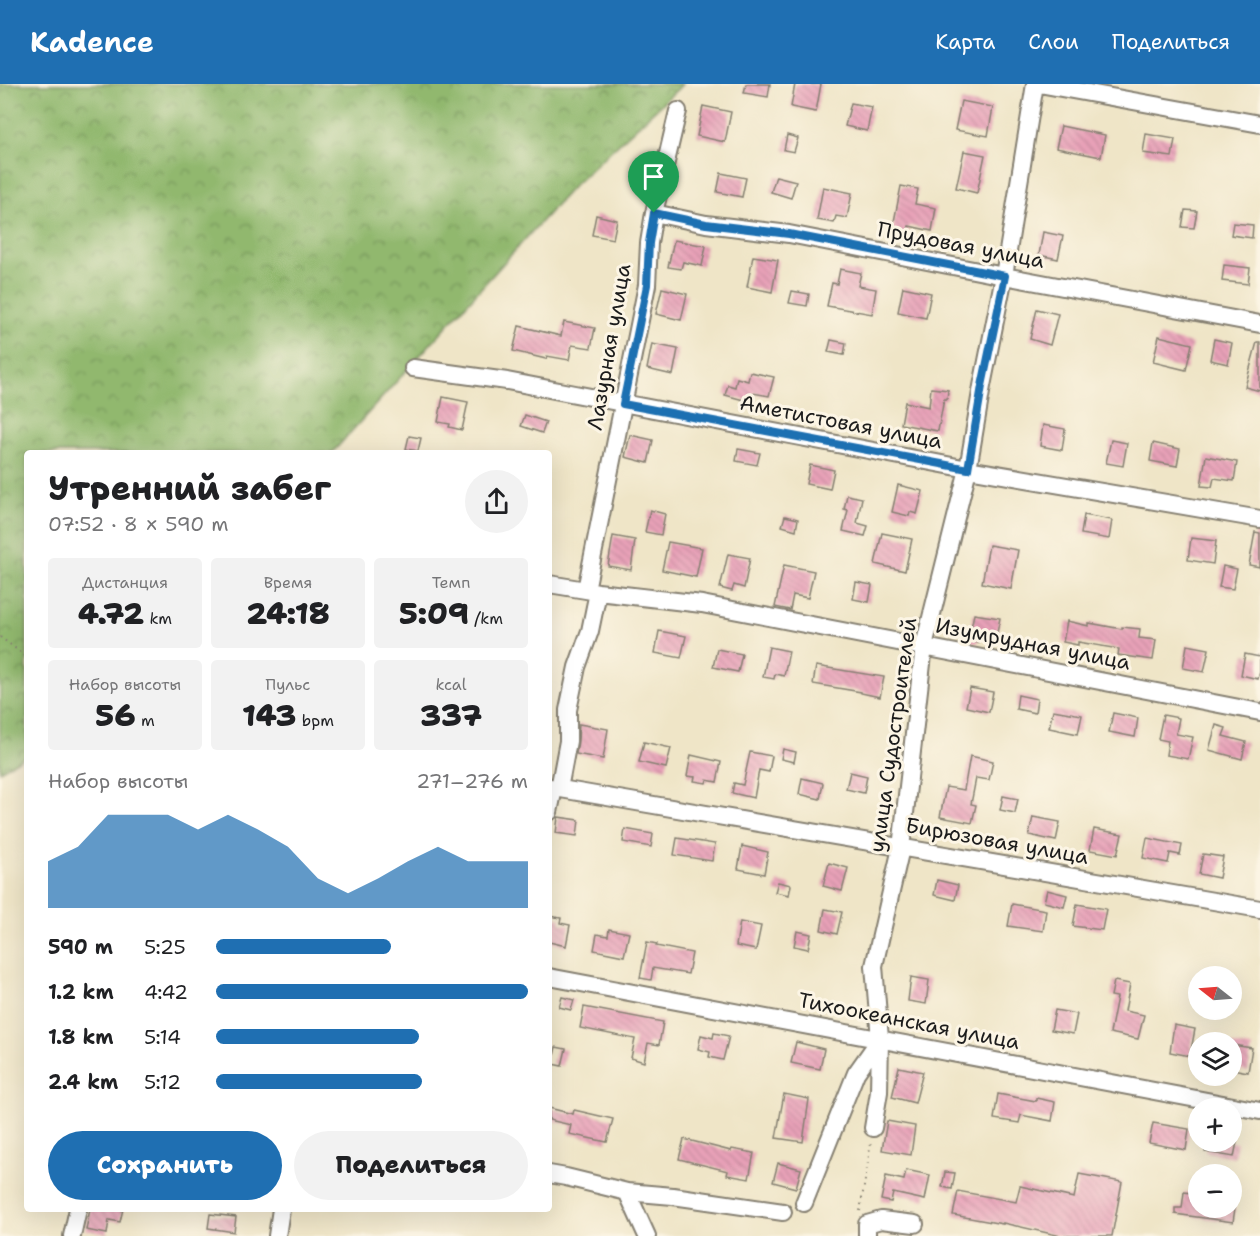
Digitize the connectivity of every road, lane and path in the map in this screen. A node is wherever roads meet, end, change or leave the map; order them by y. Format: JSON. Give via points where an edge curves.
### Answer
{"nodes":[{"id":1,"x":1037,"y":84,"type":"edge"},
{"id":2,"x":678,"y":111,"type":"dead end"},
{"id":3,"x":1260,"y":124,"type":"edge"},
{"id":4,"x":654,"y":213,"type":"junction"},
{"id":5,"x":1005,"y":276,"type":"junction"},
{"id":6,"x":1260,"y":324,"type":"edge"},
{"id":7,"x":413,"y":368,"type":"dead end"},
{"id":8,"x":623,"y":404,"type":"junction"},
{"id":9,"x":968,"y":469,"type":"junction"},
{"id":10,"x":1260,"y":519,"type":"edge"},
{"id":11,"x":552,"y":584,"type":"edge"},
{"id":12,"x":592,"y":591,"type":"junction"},
{"id":13,"x":0,"y":637,"type":"edge"},
{"id":14,"x":924,"y":646,"type":"junction"},
{"id":15,"x":24,"y":655,"type":"edge"},
{"id":16,"x":1260,"y":712,"type":"edge"},
{"id":17,"x":554,"y":788,"type":"edge"},
{"id":18,"x":901,"y":848,"type":"junction"},
{"id":19,"x":1260,"y":909,"type":"edge"},
{"id":20,"x":552,"y":978,"type":"edge"},
{"id":21,"x":880,"y":1039,"type":"junction"},
{"id":22,"x":1260,"y":1111,"type":"edge"},
{"id":23,"x":873,"y":1128,"type":"joint"},
{"id":24,"x":552,"y":1175,"type":"edge"},
{"id":25,"x":627,"y":1192,"type":"junction"},
{"id":26,"x":804,"y":1203,"type":"dead end"},
{"id":27,"x":77,"y":1212,"type":"edge"},
{"id":28,"x":281,"y":1212,"type":"edge"},
{"id":29,"x":783,"y":1212,"type":"dead end"},
{"id":30,"x":915,"y":1224,"type":"dead end"},
{"id":31,"x":867,"y":1230,"type":"edge"},
{"id":32,"x":72,"y":1236,"type":"edge"},
{"id":33,"x":277,"y":1236,"type":"edge"},
{"id":34,"x":647,"y":1236,"type":"edge"}],
"edges":[{"from":1,"to":3,"type":"street"},
{"from":1,"to":5,"type":"street","name":"улица Судостроителей"},
{"from":2,"to":4,"type":"street","name":"Лазурная улица"},
{"from":4,"to":5,"type":"street","name":"Прудовая улица","via":[[789,234]]},
{"from":4,"to":8,"type":"street","name":"Лазурная улица","via":[[647,285]]},
{"from":5,"to":6,"type":"street","name":"Прудовая улица"},
{"from":5,"to":9,"type":"street","name":"улица Судостроителей"},
{"from":7,"to":8,"type":"street","name":"Аметистовая улица","via":[[507,381]]},
{"from":8,"to":9,"type":"street","name":"Аметистовая улица"},
{"from":8,"to":12,"type":"street","name":"Лазурная улица"},
{"from":9,"to":10,"type":"street","name":"Аметистовая улица"},
{"from":9,"to":14,"type":"street","name":"улица Судостроителей"},
{"from":11,"to":12,"type":"street","name":"Изумрудная улица"},
{"from":12,"to":14,"type":"street","name":"Изумрудная улица","via":[[702,604]]},
{"from":12,"to":17,"type":"street","name":"Лазурная улица","via":[[590,631],[577,666],[568,710],[568,741]]},
{"from":13,"to":15,"type":"path"},
{"from":14,"to":16,"type":"street","name":"Изумрудная улица"},
{"from":14,"to":18,"type":"street","name":"улица Судостроителей"},
{"from":17,"to":18,"type":"street","name":"Бирюзовая улица"},
{"from":18,"to":19,"type":"street","name":"Бирюзовая улица"},
{"from":18,"to":21,"type":"street","name":"улица Судостроителей","via":[[874,966]]},
{"from":20,"to":21,"type":"street","name":"Тихоокеанская улица"},
{"from":21,"to":22,"type":"street","name":"Тихоокеанская улица"},
{"from":21,"to":23,"type":"street","name":"улица Судостроителей","via":[[879,1092]]},
{"from":21,"to":26,"type":"street","via":[[856,1073]]},
{"from":23,"to":31,"type":"path","via":[[860,1212]]},
{"from":24,"to":25,"type":"street"},
{"from":25,"to":29,"type":"street"},
{"from":25,"to":34,"type":"street"},
{"from":27,"to":32,"type":"street"},
{"from":28,"to":33,"type":"street"},
{"from":30,"to":31,"type":"street","via":[[881,1220]]}]}
